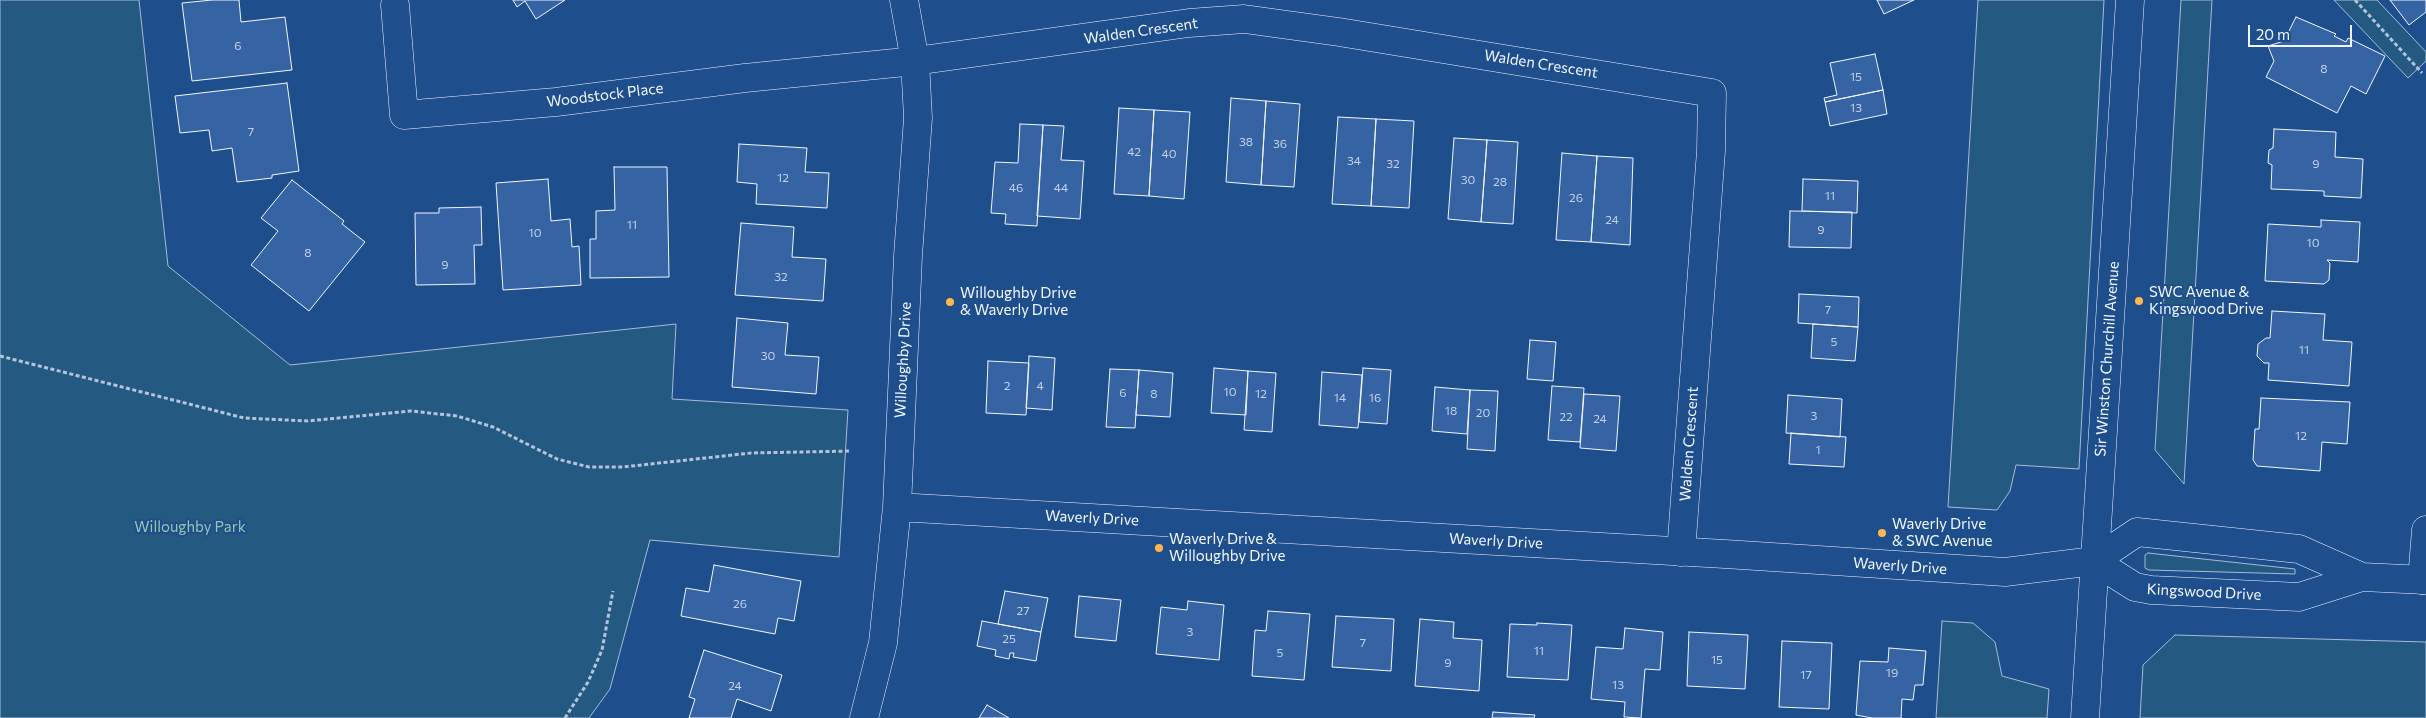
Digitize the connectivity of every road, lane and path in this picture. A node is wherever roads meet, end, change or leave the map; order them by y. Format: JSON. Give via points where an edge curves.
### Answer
{"nodes":[{"id":1,"x":904,"y":0,"type":"edge"},
{"id":2,"x":2130,"y":0,"type":"edge"},
{"id":3,"x":2355,"y":0,"type":"edge"},
{"id":4,"x":394,"y":4,"type":"dead end"},
{"id":5,"x":915,"y":61,"type":"junction"},
{"id":6,"x":2422,"y":73,"type":"dead end"},
{"id":7,"x":0,"y":356,"type":"edge"},
{"id":8,"x":851,"y":451,"type":"dead end"},
{"id":9,"x":897,"y":507,"type":"junction"},
{"id":10,"x":2426,"y":530,"type":"edge"},
{"id":11,"x":1681,"y":552,"type":"junction"},
{"id":12,"x":2094,"y":561,"type":"junction"},
{"id":13,"x":2362,"y":577,"type":"junction"},
{"id":14,"x":2424,"y":580,"type":"edge"},
{"id":15,"x":613,"y":591,"type":"dead end"},
{"id":16,"x":565,"y":718,"type":"edge"},
{"id":17,"x":864,"y":718,"type":"edge"},
{"id":18,"x":2085,"y":718,"type":"edge"}],
"edges":[{"from":1,"to":5,"type":"street","name":"Willoughby Drive"},
{"from":2,"to":12,"type":"street","name":"Sir Winston Churchill Avenue"},
{"from":3,"to":6,"type":"path"},
{"from":4,"to":5,"type":"street","name":"Woodstock Place","via":[[404,115],[556,102]]},
{"from":5,"to":9,"type":"street","name":"Willoughby Drive","via":[[918,118],[908,256]]},
{"from":5,"to":11,"type":"street","name":"Walden Crescent","via":[[1244,18],[1712,93],[1711,151]]},
{"from":7,"to":8,"type":"path","via":[[250,418],[308,421],[411,412],[456,416],[493,427],[557,458],[589,466],[623,468],[759,453]]},
{"from":9,"to":11,"type":"street","name":"Waverly Drive"},
{"from":9,"to":17,"type":"street","name":"Willoughby Drive","via":[[883,643]]},
{"from":10,"to":14,"type":"street"},
{"from":11,"to":12,"type":"street","name":"Waverly Drive","via":[[2006,572]]},
{"from":12,"to":13,"type":"street","name":"Kingswood Drive","via":[[2135,587],[2151,590],[2299,597]]},
{"from":12,"to":13,"type":"street","name":"Kingswood Drive","via":[[2137,532],[2299,549]]},
{"from":12,"to":18,"type":"street","name":"Sir Winston Churchill Avenue"},
{"from":13,"to":14,"type":"street","name":"Kingswood Drive"},
{"from":15,"to":16,"type":"path","via":[[602,650],[588,682]]}]}
